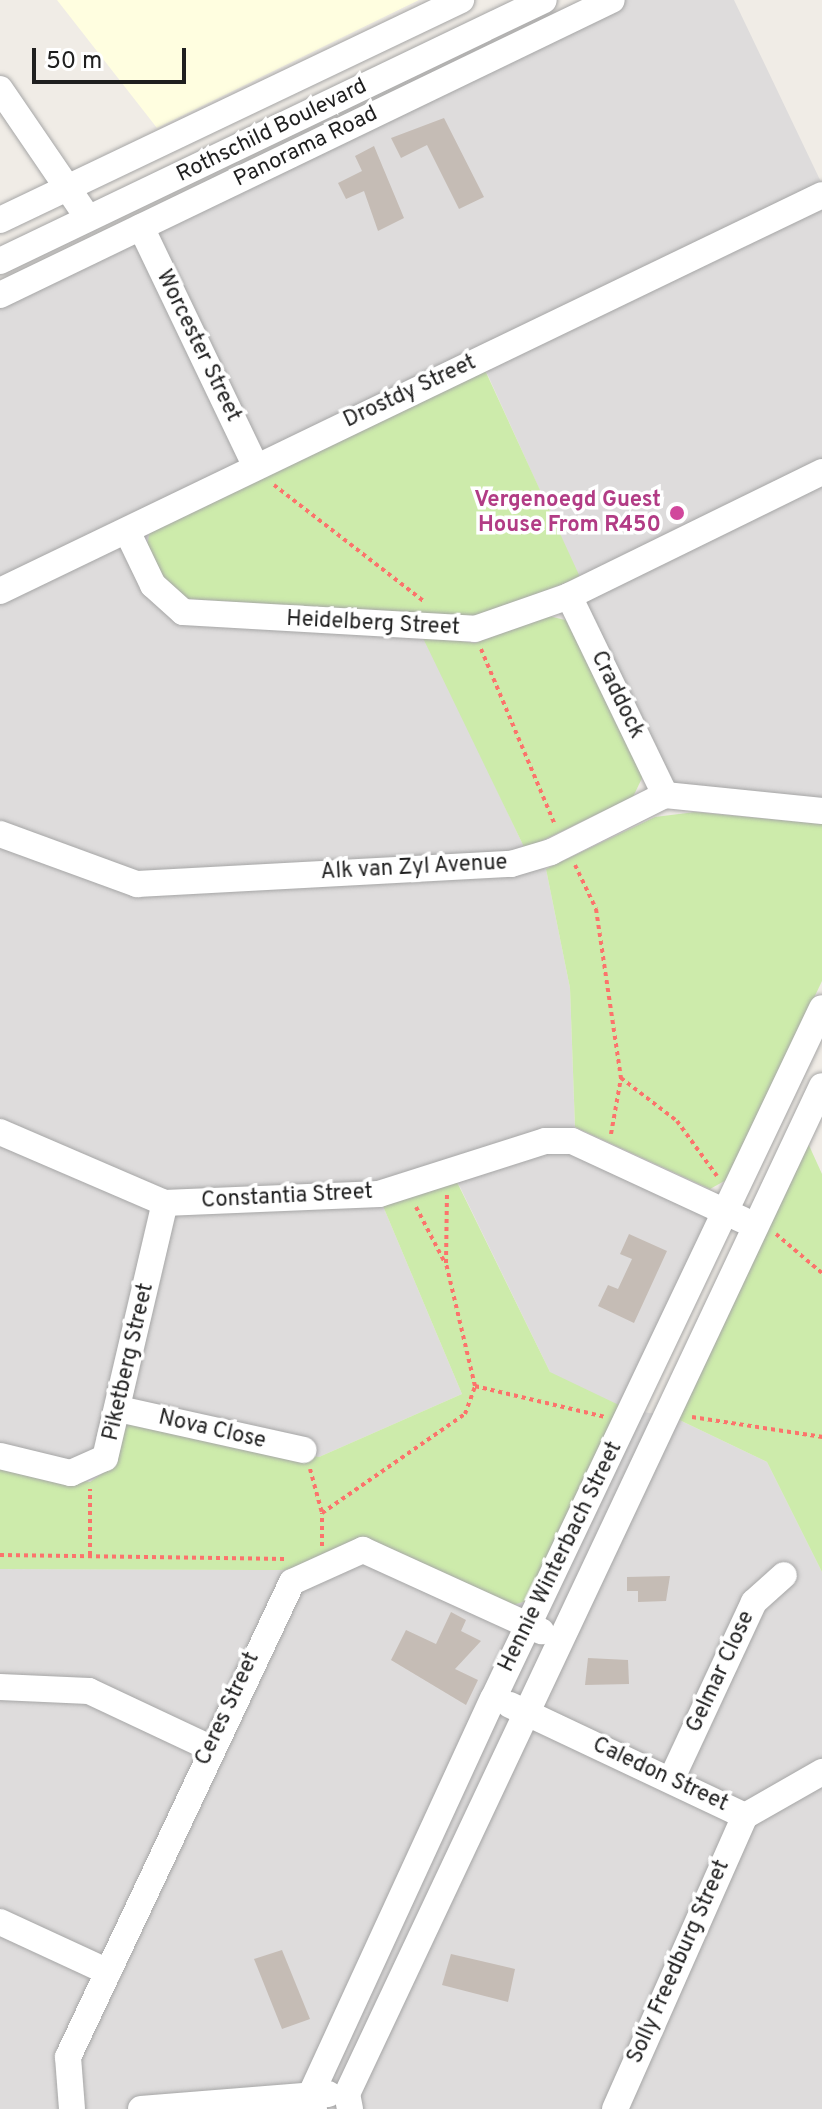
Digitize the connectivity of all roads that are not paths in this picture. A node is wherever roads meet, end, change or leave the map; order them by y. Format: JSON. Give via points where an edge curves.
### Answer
{"nodes":[{"id":1,"x":461,"y":0,"type":"edge"},
{"id":2,"x":544,"y":0,"type":"edge"},
{"id":3,"x":612,"y":0,"type":"edge"},
{"id":4,"x":0,"y":89,"type":"edge"},
{"id":5,"x":70,"y":184,"type":"junction"},
{"id":6,"x":822,"y":195,"type":"edge"},
{"id":7,"x":88,"y":218,"type":"junction"},
{"id":8,"x":0,"y":220,"type":"edge"},
{"id":9,"x":141,"y":227,"type":"junction"},
{"id":10,"x":0,"y":261,"type":"edge"},
{"id":11,"x":0,"y":295,"type":"edge"},
{"id":12,"x":255,"y":465,"type":"junction"},
{"id":13,"x":822,"y":472,"type":"edge"},
{"id":14,"x":127,"y":531,"type":"junction"},
{"id":15,"x":0,"y":591,"type":"edge"},
{"id":16,"x":569,"y":596,"type":"junction"},
{"id":17,"x":665,"y":795,"type":"junction"},
{"id":18,"x":822,"y":811,"type":"edge"},
{"id":19,"x":0,"y":834,"type":"edge"},
{"id":20,"x":822,"y":1008,"type":"edge"},
{"id":21,"x":822,"y":1086,"type":"edge"},
{"id":22,"x":0,"y":1132,"type":"edge"},
{"id":23,"x":165,"y":1203,"type":"junction"},
{"id":24,"x":728,"y":1213,"type":"junction"},
{"id":25,"x":754,"y":1226,"type":"junction"},
{"id":26,"x":119,"y":1409,"type":"junction"},
{"id":27,"x":304,"y":1450,"type":"road end"},
{"id":28,"x":0,"y":1456,"type":"edge"},
{"id":29,"x":784,"y":1575,"type":"dead end"},
{"id":30,"x":527,"y":1626,"type":"junction"},
{"id":31,"x":558,"y":1638,"type":"junction"},
{"id":32,"x":0,"y":1687,"type":"edge"},
{"id":33,"x":493,"y":1699,"type":"junction"},
{"id":34,"x":525,"y":1711,"type":"junction"},
{"id":35,"x":210,"y":1748,"type":"junction"},
{"id":36,"x":822,"y":1772,"type":"edge"},
{"id":37,"x":671,"y":1780,"type":"junction"},
{"id":38,"x":745,"y":1816,"type":"junction"},
{"id":39,"x":0,"y":1922,"type":"edge"},
{"id":40,"x":108,"y":1972,"type":"junction"},
{"id":41,"x":313,"y":2102,"type":"edge"},
{"id":42,"x":349,"y":2102,"type":"edge"},
{"id":43,"x":72,"y":2109,"type":"edge"},
{"id":44,"x":141,"y":2109,"type":"edge"},
{"id":45,"x":615,"y":2109,"type":"edge"}],
"edges":[{"from":1,"to":5,"type":"street","name":"Rothschild Boulevard"},
{"from":2,"to":7,"type":"street","name":"Rothschild Boulevard"},
{"from":3,"to":9,"type":"street","name":"Panorama Road"},
{"from":4,"to":5,"type":"street"},
{"from":5,"to":7,"type":"street"},
{"from":5,"to":8,"type":"street","name":"Rothschild Boulevard"},
{"from":6,"to":12,"type":"street","name":"Drostdy Street"},
{"from":7,"to":10,"type":"street","name":"Rothschild Boulevard"},
{"from":9,"to":11,"type":"street","name":"Panorama Road"},
{"from":9,"to":12,"type":"street","name":"Worcester Street"},
{"from":12,"to":14,"type":"street","name":"Drostdy Street"},
{"from":13,"to":16,"type":"street","name":"Heidelberg Street"},
{"from":14,"to":15,"type":"street","name":"Drostdy Street"},
{"from":14,"to":16,"type":"street","name":"Heidelberg Street","via":[[153,585],[183,612],[475,629]]},
{"from":16,"to":17,"type":"street","name":"Craddock"},
{"from":17,"to":18,"type":"street"},
{"from":17,"to":19,"type":"street","name":"Alk van Zyl Avenue","via":[[565,845],[511,864],[137,884],[102,877]]},
{"from":20,"to":24,"type":"street","name":"Hennie Winterbach Street"},
{"from":21,"to":25,"type":"street","name":"Hennie Winterbach Street"},
{"from":22,"to":23,"type":"street","name":"Constantia Street"},
{"from":23,"to":24,"type":"street","name":"Constantia Street","via":[[359,1196],[405,1187],[545,1141],[572,1141]]},
{"from":23,"to":26,"type":"street","name":"Piketberg Street"},
{"from":24,"to":25,"type":"street","name":"Constantia Street"},
{"from":24,"to":30,"type":"street","name":"Hennie Winterbach Street"},
{"from":25,"to":31,"type":"street","name":"Hennie Winterbach Street"},
{"from":26,"to":27,"type":"street","name":"Nova Close"},
{"from":26,"to":28,"type":"street","name":"Piketberg Street","via":[[110,1449],[90,1470],[71,1473]]},
{"from":29,"to":37,"type":"street","name":"Gelmar Close","via":[[754,1602]]},
{"from":30,"to":31,"type":"street","name":"Ceres Street"},
{"from":30,"to":33,"type":"street","name":"Hennie Winterbach Street"},
{"from":30,"to":35,"type":"street","name":"Ceres Street","via":[[378,1554],[353,1552],[321,1566],[282,1594]]},
{"from":31,"to":34,"type":"street","name":"Hennie Winterbach Street"},
{"from":32,"to":35,"type":"street","via":[[89,1691]]},
{"from":33,"to":34,"type":"street","name":"Caledon Street"},
{"from":33,"to":41,"type":"street","name":"Hennie Winterbach Street"},
{"from":34,"to":37,"type":"street","name":"Caledon Street"},
{"from":34,"to":42,"type":"street","name":"Hennie Winterbach Street"},
{"from":35,"to":40,"type":"street","name":"Ceres Street"},
{"from":36,"to":38,"type":"street","name":"Caledon Street"},
{"from":37,"to":38,"type":"street","name":"Caledon Street"},
{"from":38,"to":45,"type":"street","name":"Solly Freedburg Street"},
{"from":39,"to":40,"type":"street"},
{"from":40,"to":43,"type":"street","name":"Ceres Street","via":[[68,2057]]},
{"from":41,"to":42,"type":"street"},
{"from":41,"to":44,"type":"street"}]}
